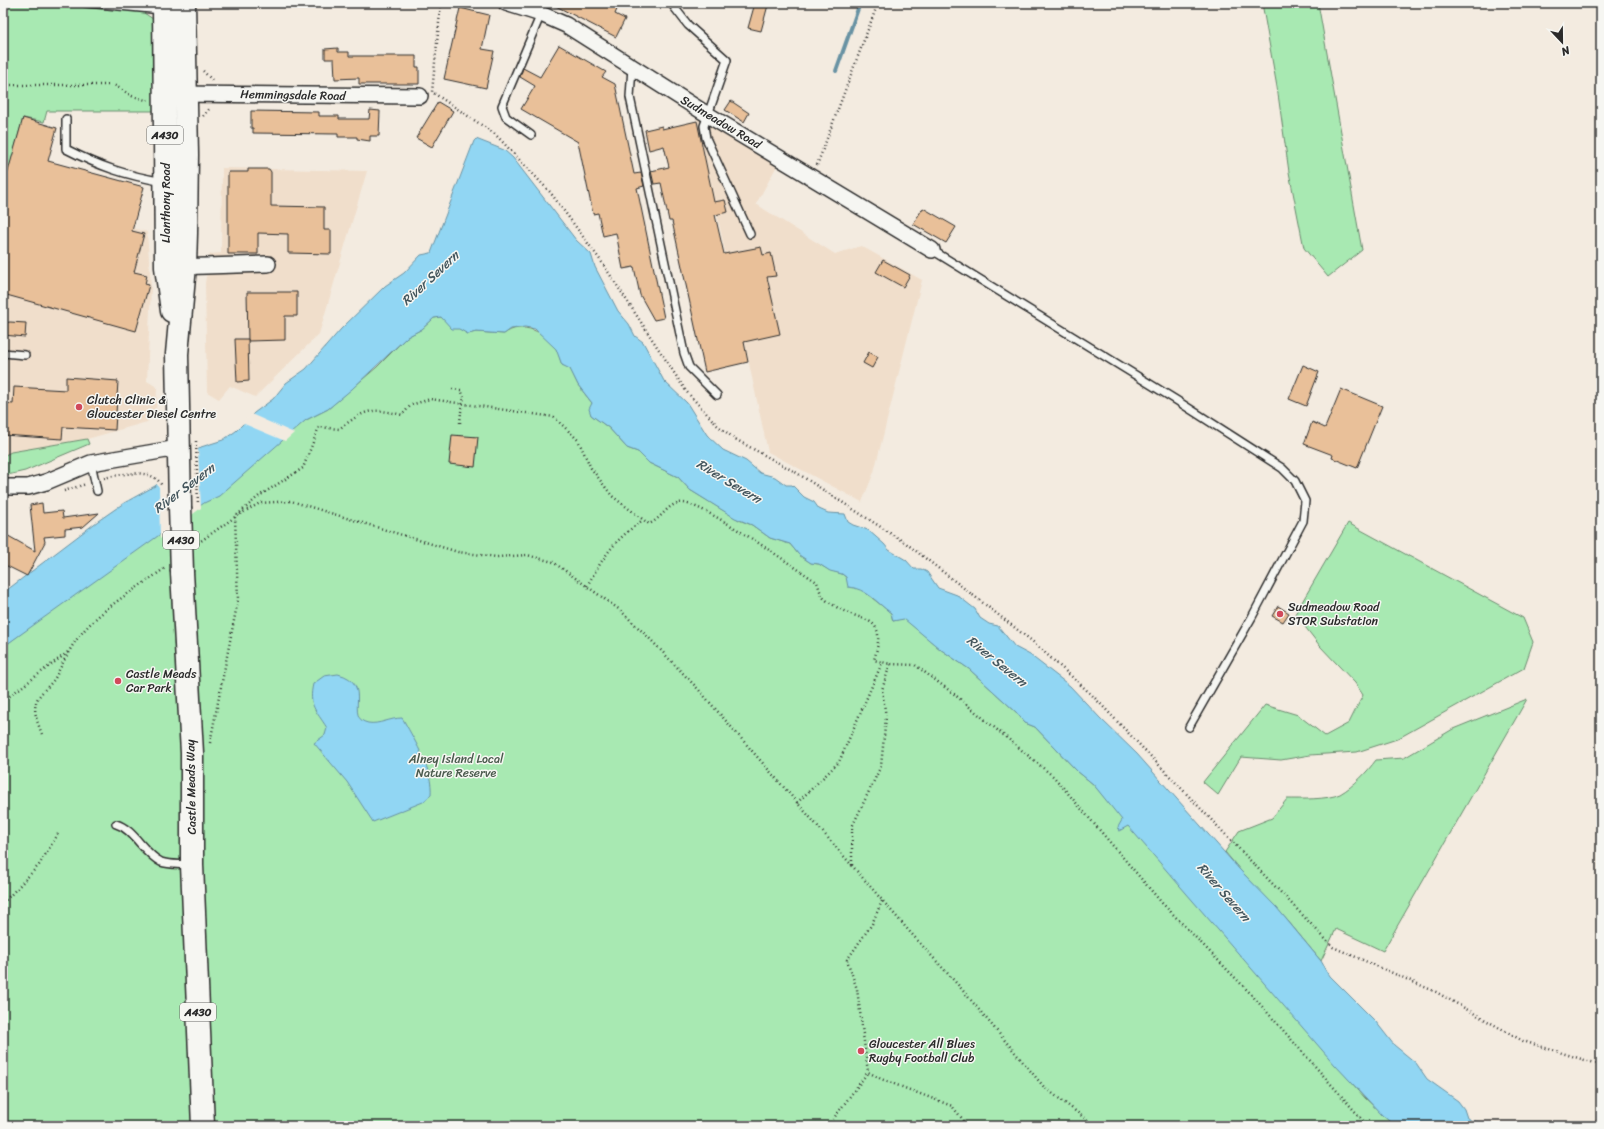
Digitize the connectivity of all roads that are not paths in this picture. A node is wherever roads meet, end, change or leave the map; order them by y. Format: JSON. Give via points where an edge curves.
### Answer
{"nodes":[{"id":1,"x":86,"y":3,"type":"edge"},
{"id":2,"x":506,"y":3,"type":"edge"},
{"id":3,"x":671,"y":3,"type":"edge"},
{"id":4,"x":171,"y":5,"type":"edge"},
{"id":5,"x":541,"y":14,"type":"junction"},
{"id":6,"x":632,"y":66,"type":"junction"},
{"id":7,"x":175,"y":94,"type":"junction"},
{"id":8,"x":420,"y":96,"type":"dead end"},
{"id":9,"x":708,"y":115,"type":"junction"},
{"id":10,"x":66,"y":119,"type":"dead end"},
{"id":11,"x":531,"y":135,"type":"dead end"},
{"id":12,"x":176,"y":182,"type":"junction"},
{"id":13,"x":750,"y":234,"type":"dead end"},
{"id":14,"x":932,"y":250,"type":"joint"},
{"id":15,"x":268,"y":264,"type":"dead end"},
{"id":16,"x":176,"y":267,"type":"junction"},
{"id":17,"x":3,"y":353,"type":"edge"},
{"id":18,"x":25,"y":355,"type":"dead end"},
{"id":19,"x":717,"y":395,"type":"dead end"},
{"id":20,"x":184,"y":447,"type":"junction"},
{"id":21,"x":91,"y":463,"type":"junction"},
{"id":22,"x":3,"y":487,"type":"edge"},
{"id":23,"x":97,"y":491,"type":"dead end"},
{"id":24,"x":1189,"y":727,"type":"dead end"},
{"id":25,"x":116,"y":824,"type":"dead end"},
{"id":26,"x":192,"y":865,"type":"junction"},
{"id":27,"x":203,"y":1126,"type":"edge"}],
"edges":[{"from":1,"to":4,"type":"lane"},
{"from":2,"to":5,"type":"street","name":"Sudmeadow Road"},
{"from":3,"to":9,"type":"lane","via":[[688,26],[727,60]]},
{"from":4,"to":7,"type":"main road","name":"Llanthony Road","number":"A430"},
{"from":5,"to":6,"type":"street","name":"Sudmeadow Road","via":[[566,25]]},
{"from":5,"to":11,"type":"lane","via":[[502,106],[506,117]]},
{"from":6,"to":9,"type":"street","name":"Sudmeadow Road"},
{"from":6,"to":19,"type":"lane","via":[[630,96],[684,353],[689,367]]},
{"from":7,"to":8,"type":"street","name":"Hemmingsdale Road"},
{"from":7,"to":12,"type":"main road","name":"Llanthony Road","number":"A430"},
{"from":9,"to":13,"type":"lane","via":[[704,126],[706,138]]},
{"from":9,"to":14,"type":"street","name":"Sudmeadow Road"},
{"from":10,"to":12,"type":"lane","via":[[66,149],[97,165],[138,178]]},
{"from":12,"to":16,"type":"main road","name":"Llanthony Road","number":"A430"},
{"from":14,"to":24,"type":"lane","via":[[1176,400],[1282,468],[1295,480],[1305,501],[1303,521]]},
{"from":15,"to":16,"type":"street"},
{"from":16,"to":20,"type":"main road","name":"Llanthony Road","number":"A430","via":[[177,354]]},
{"from":17,"to":18,"type":"lane"},
{"from":20,"to":21,"type":"street"},
{"from":20,"to":26,"type":"main road","name":"Castle Meads Way","number":"A430","bridge":true,"via":[[175,569],[192,753]]},
{"from":21,"to":22,"type":"street","via":[[28,487]]},
{"from":21,"to":23,"type":"lane"},
{"from":25,"to":26,"type":"lane","via":[[126,829],[144,850],[162,862]]},
{"from":26,"to":27,"type":"main road","name":"Castle Meads Way","number":"A430"}]}
